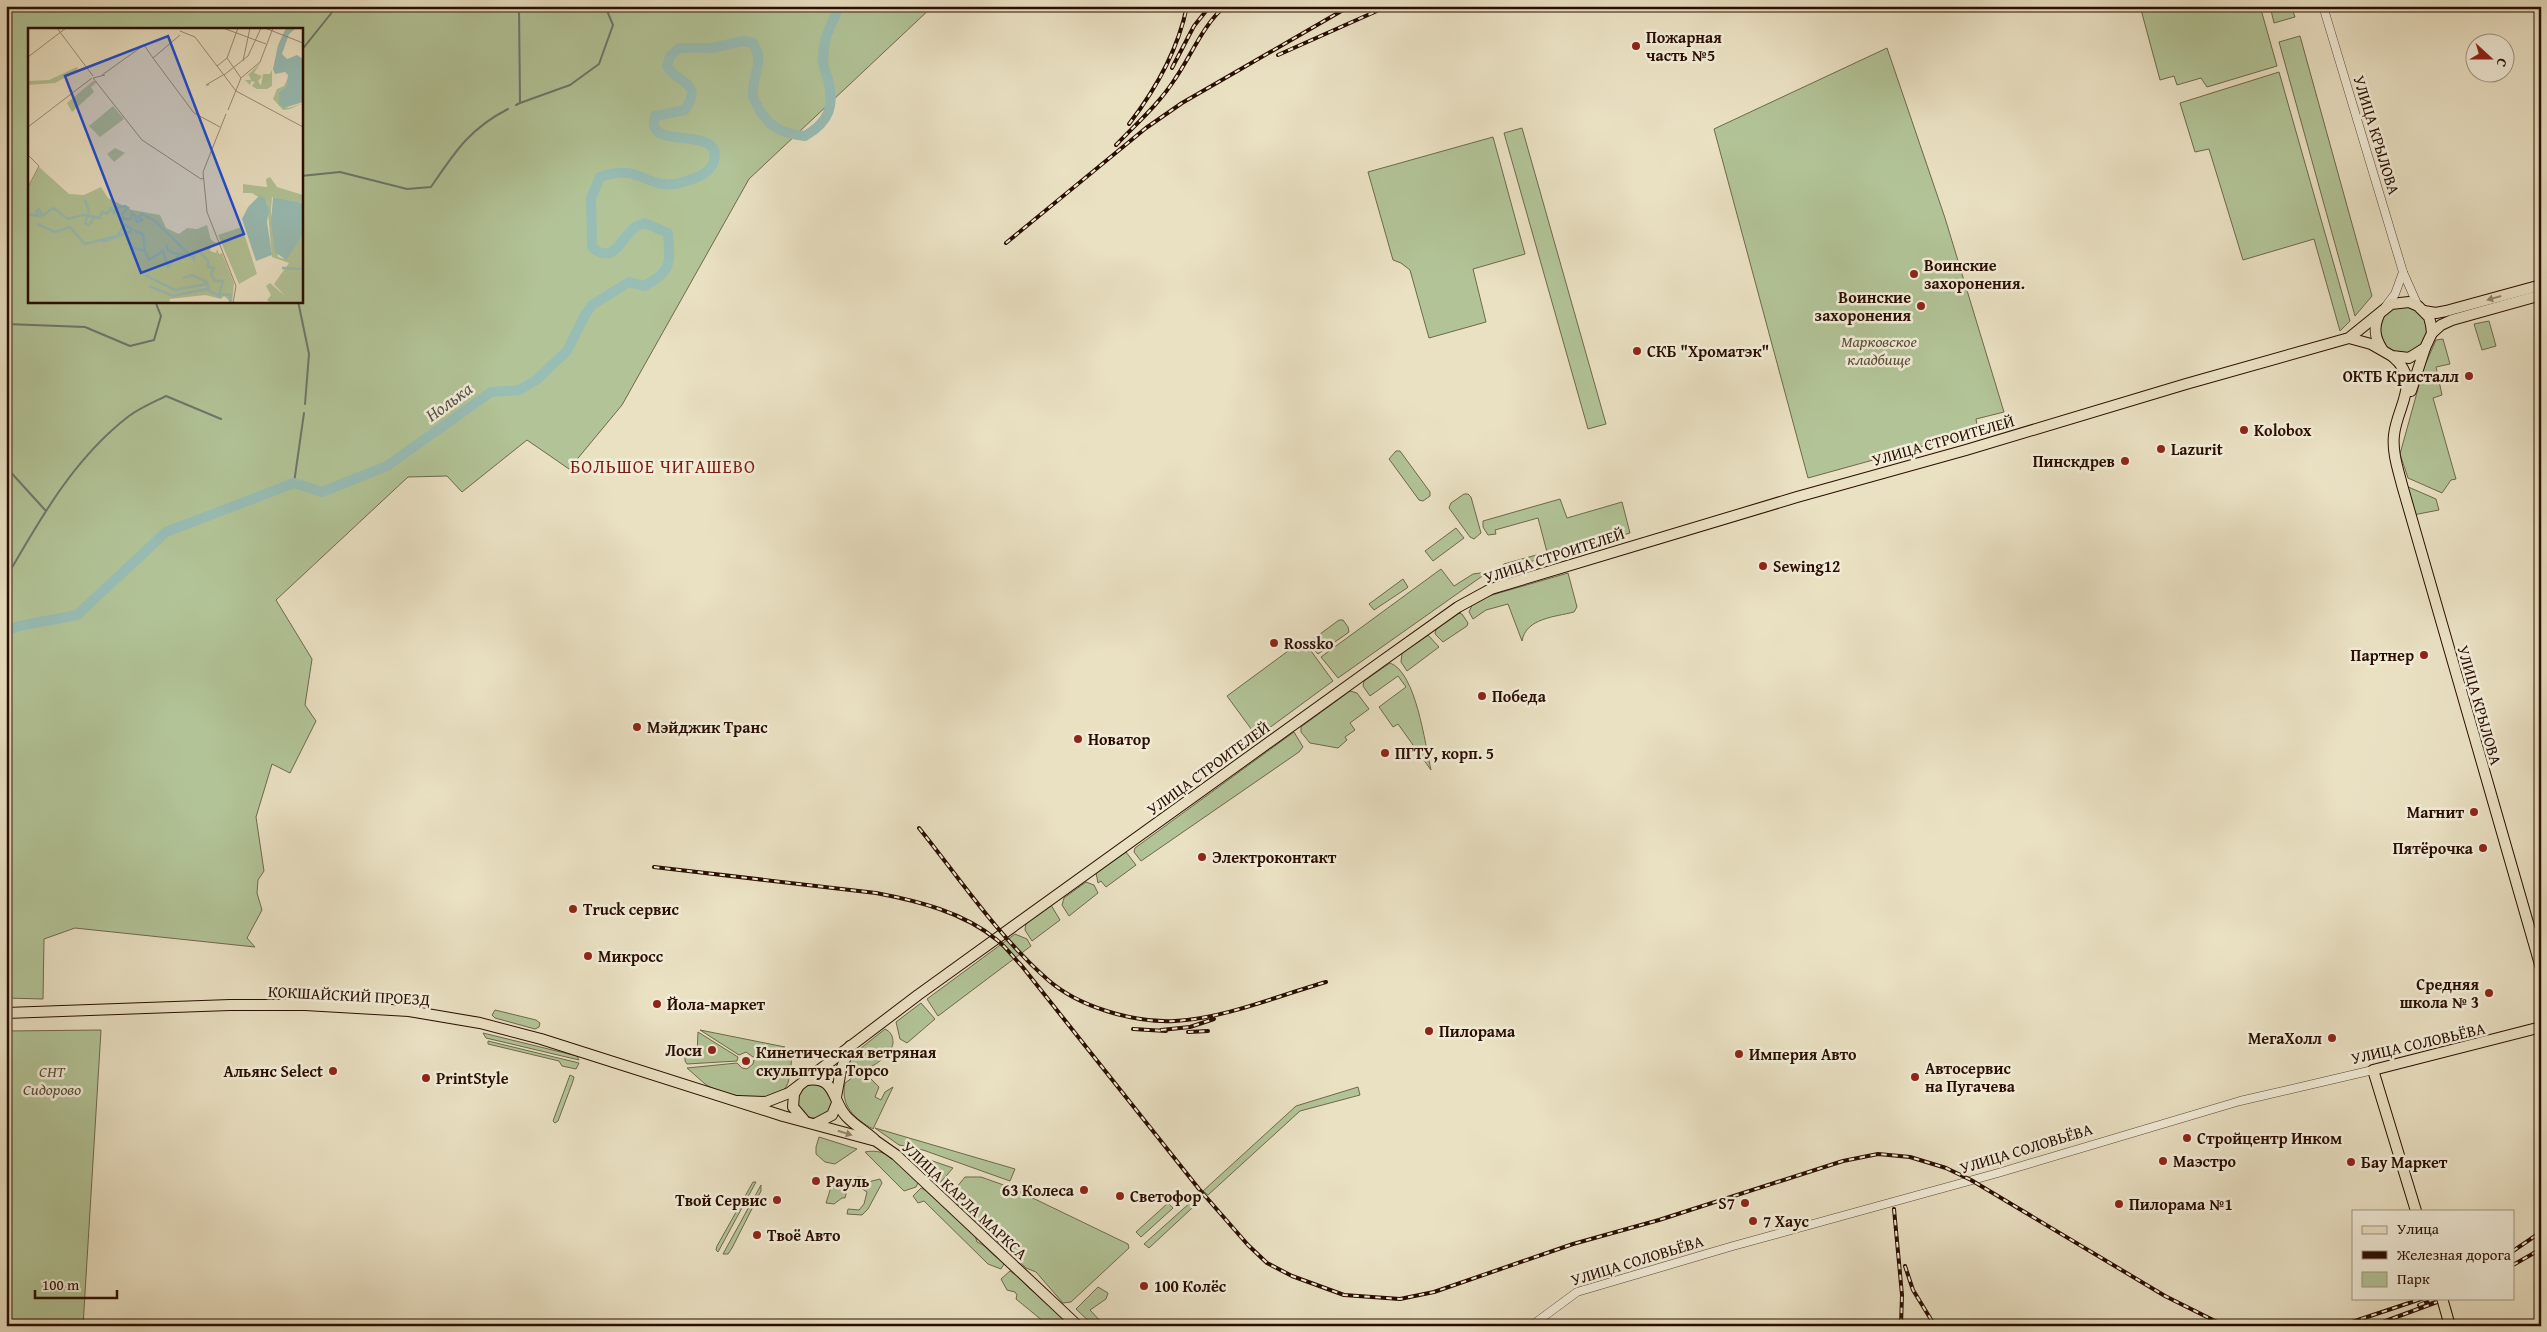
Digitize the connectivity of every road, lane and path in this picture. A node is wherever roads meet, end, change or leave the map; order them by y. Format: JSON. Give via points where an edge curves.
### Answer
{"nodes":[{"id":1,"x":2323,"y":6,"type":"edge"},
{"id":2,"x":2403,"y":272,"type":"junction"},
{"id":3,"x":2541,"y":285,"type":"edge"},
{"id":4,"x":2541,"y":294,"type":"edge"},
{"id":5,"x":2421,"y":308,"type":"junction"},
{"id":6,"x":2382,"y":312,"type":"junction"},
{"id":7,"x":2432,"y":333,"type":"junction"},
{"id":8,"x":2349,"y":338,"type":"junction"},
{"id":9,"x":2425,"y":348,"type":"junction"},
{"id":10,"x":2382,"y":350,"type":"junction"},
{"id":11,"x":2392,"y":356,"type":"junction"},
{"id":12,"x":2394,"y":450,"type":"junction"},
{"id":13,"x":2541,"y":968,"type":"edge"},
{"id":14,"x":6,"y":1013,"type":"edge"},
{"id":15,"x":2541,"y":1027,"type":"edge"},
{"id":16,"x":850,"y":1046,"type":"junction"},
{"id":17,"x":2373,"y":1070,"type":"junction"},
{"id":18,"x":806,"y":1080,"type":"junction"},
{"id":19,"x":798,"y":1087,"type":"junction"},
{"id":20,"x":836,"y":1100,"type":"junction"},
{"id":21,"x":738,"y":1101,"type":"junction"},
{"id":22,"x":811,"y":1123,"type":"junction"},
{"id":23,"x":876,"y":1141,"type":"junction"},
{"id":24,"x":2416,"y":1210,"type":"edge"},
{"id":25,"x":2443,"y":1300,"type":"edge"},
{"id":26,"x":1078,"y":1326,"type":"edge"},
{"id":27,"x":1531,"y":1326,"type":"edge"},
{"id":28,"x":2450,"y":1326,"type":"edge"}],
"edges":[{"from":1,"to":2,"type":"street","name":"УЛИЦА КРЫЛОВА"},
{"from":2,"to":5,"type":"street","name":"УЛИЦА КРЫЛОВА"},
{"from":2,"to":6,"type":"street","via":[[2395,294]]},
{"from":3,"to":5,"type":"main road","name":"УЛИЦА СТРОИТЕЛЕЙ","one_way":true,"via":[[2436,313]]},
{"from":4,"to":7,"type":"main road","via":[[2452,320]]},
{"from":5,"to":6,"type":"main road","name":"УЛИЦА СТРОИТЕЛЕЙ","via":[[2400,302]]},
{"from":5,"to":7,"type":"main road","via":[[2429,317]]},
{"from":6,"to":8,"type":"main road","name":"УЛИЦА СТРОИТЕЛЕЙ"},
{"from":6,"to":10,"type":"main road","via":[[2375,329]]},
{"from":7,"to":9,"type":"main road"},
{"from":8,"to":10,"type":"main road"},
{"from":8,"to":16,"type":"main road","name":"УЛИЦА СТРОИТЕЛЕЙ","via":[[1491,589],[1382,661]]},
{"from":9,"to":11,"type":"main road","via":[[2409,358]]},
{"from":9,"to":12,"type":"main road"},
{"from":10,"to":11,"type":"main road"},
{"from":11,"to":12,"type":"main road","name":"УЛИЦА КРЫЛОВА","via":[[2402,366],[2408,380],[2396,426]]},
{"from":12,"to":13,"type":"main road","name":"УЛИЦА КРЫЛОВА"},
{"from":14,"to":21,"type":"main road","name":"КОКШАЙСКИЙ ПРОЕЗД","via":[[264,1005],[410,1011],[480,1023],[541,1039]]},
{"from":15,"to":17,"type":"main road","name":"УЛИЦА СОЛОВЬЁВА"},
{"from":16,"to":18,"type":"main road","name":"УЛИЦА СТРОИТЕЛЕЙ"},
{"from":16,"to":20,"type":"main road","via":[[841,1070]]},
{"from":17,"to":24,"type":"main road"},
{"from":17,"to":27,"type":"street","name":"УЛИЦА СОЛОВЬЁВА","via":[[2224,1105],[1998,1173],[1577,1292]]},
{"from":18,"to":19,"type":"main road"},
{"from":18,"to":20,"type":"main road","via":[[824,1082],[834,1091]]},
{"from":19,"to":21,"type":"main road","via":[[773,1101]]},
{"from":19,"to":22,"type":"main road","via":[[793,1107]]},
{"from":20,"to":22,"type":"main road","via":[[832,1115]]},
{"from":20,"to":23,"type":"main road","via":[[845,1116]]},
{"from":21,"to":22,"type":"main road","name":"КОКШАЙСКИЙ ПРОЕЗД"},
{"from":22,"to":23,"type":"main road","name":"УЛИЦА КАРЛА МАРКСА","one_way":true},
{"from":23,"to":26,"type":"main road","name":"УЛИЦА КАРЛА МАРКСА","via":[[896,1155]]},
{"from":25,"to":28,"type":"main road","bridge":true}]}
